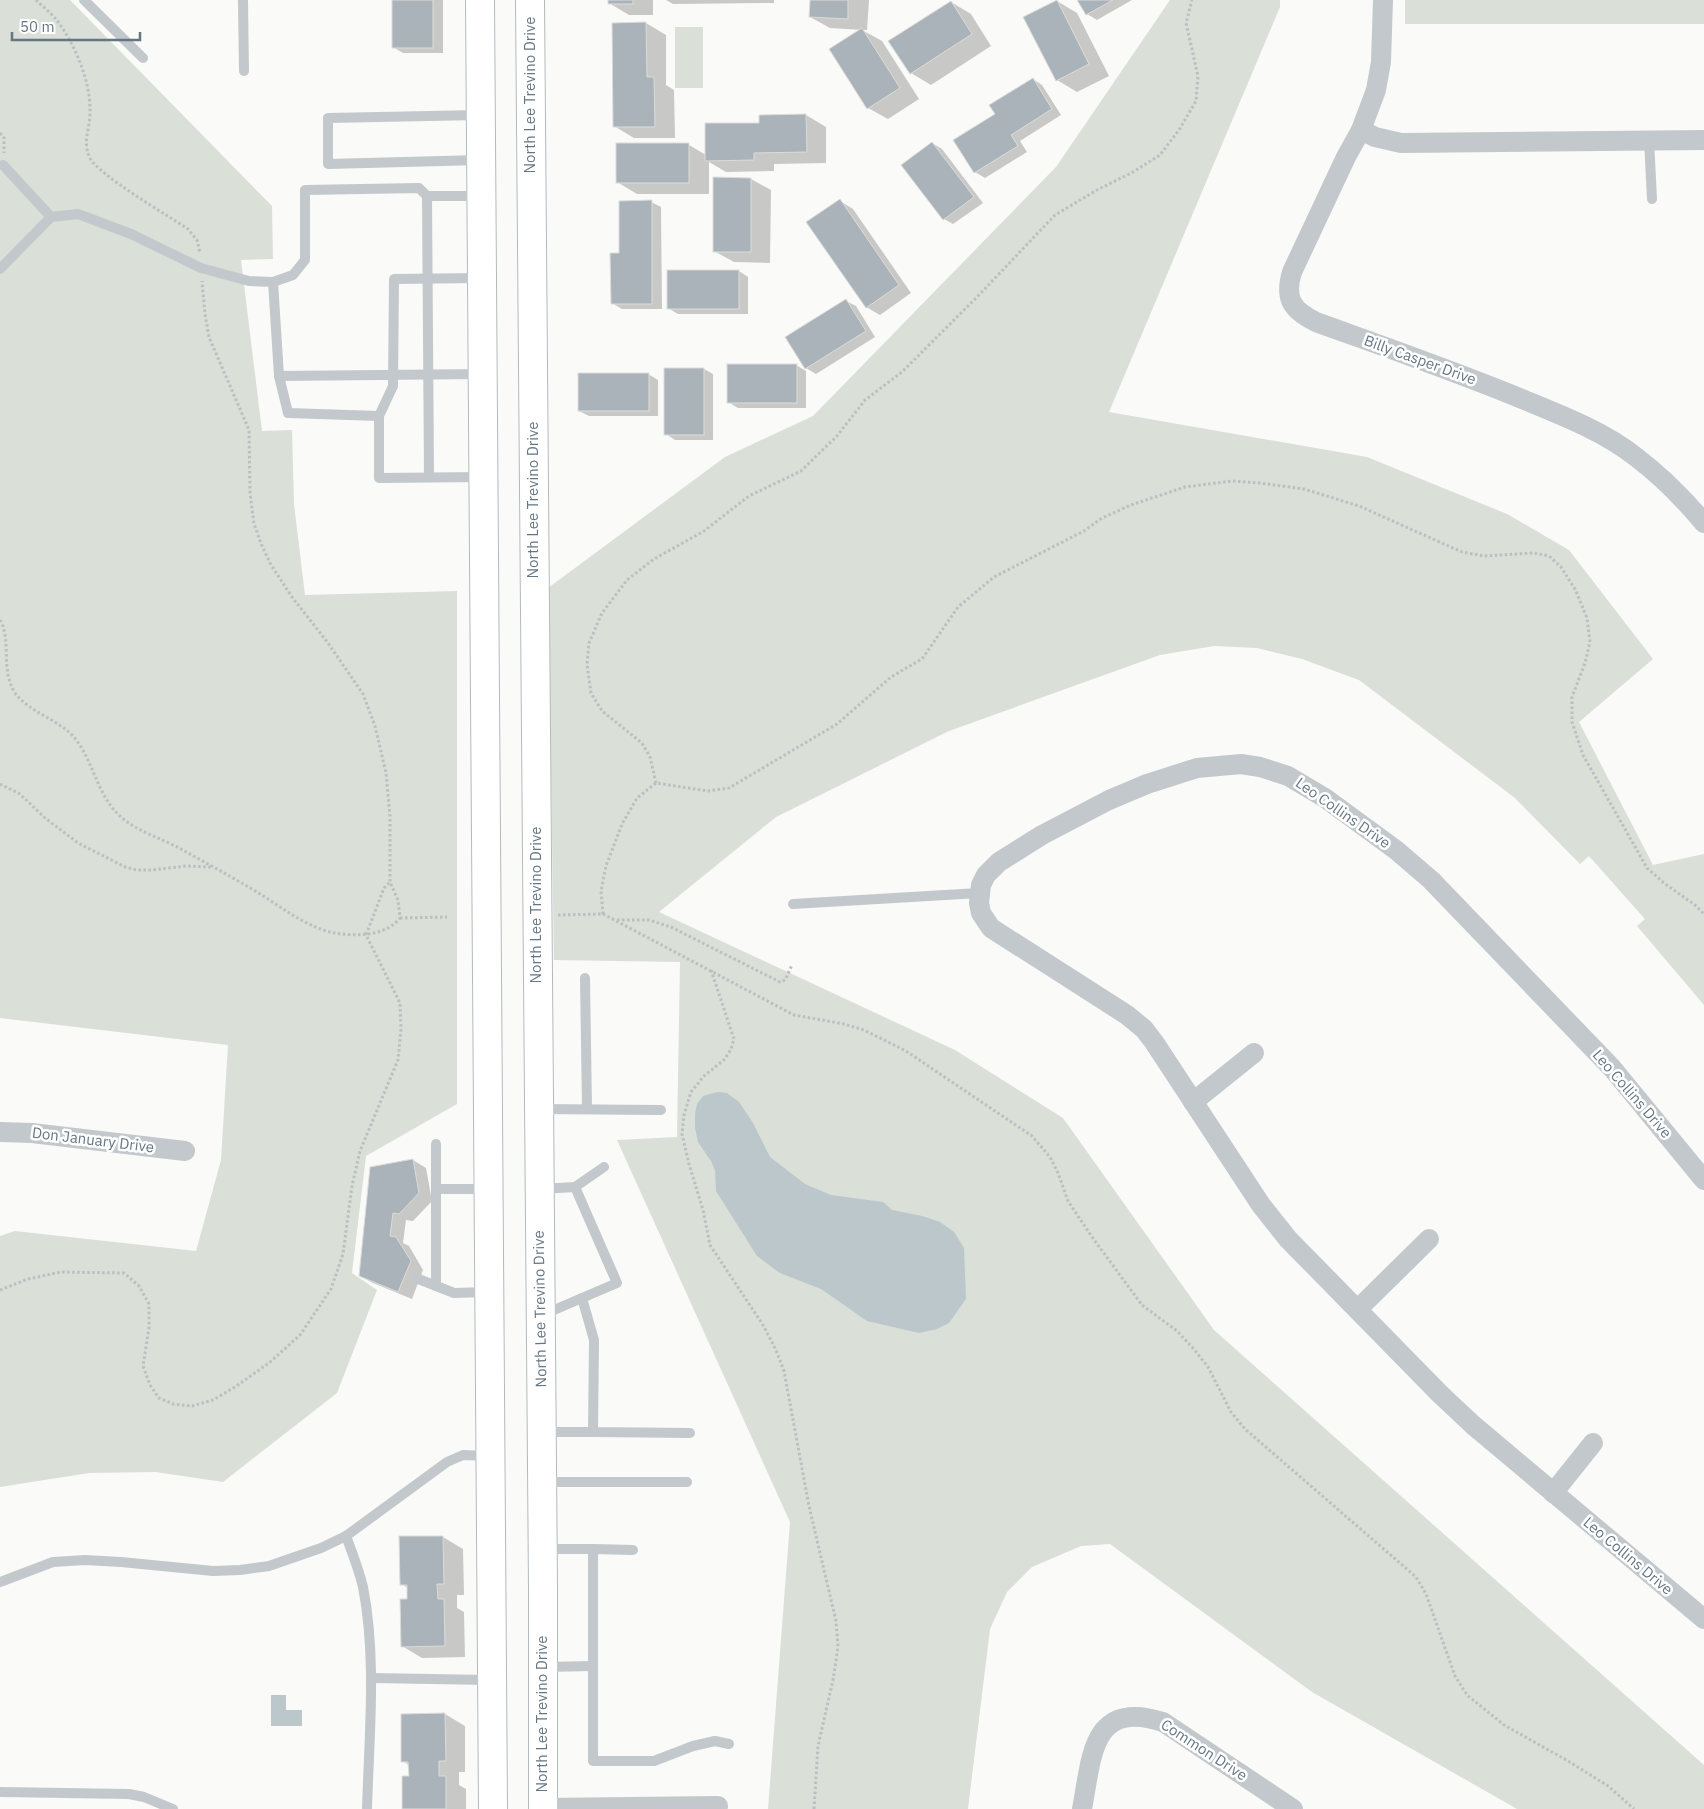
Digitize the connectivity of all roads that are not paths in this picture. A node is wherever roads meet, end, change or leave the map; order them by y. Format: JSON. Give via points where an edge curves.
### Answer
{"nodes":[{"id":1,"x":84,"y":0,"type":"edge"},
{"id":2,"x":244,"y":0,"type":"edge"},
{"id":3,"x":480,"y":0,"type":"edge"},
{"id":4,"x":530,"y":0,"type":"edge"},
{"id":5,"x":1382,"y":0,"type":"edge"},
{"id":6,"x":143,"y":58,"type":"dead end"},
{"id":7,"x":244,"y":72,"type":"dead end"},
{"id":8,"x":481,"y":115,"type":"junction"},
{"id":9,"x":1361,"y":130,"type":"junction"},
{"id":10,"x":1649,"y":140,"type":"junction"},
{"id":11,"x":1704,"y":140,"type":"edge"},
{"id":12,"x":482,"y":160,"type":"junction"},
{"id":13,"x":3,"y":165,"type":"road end"},
{"id":14,"x":427,"y":196,"type":"junction"},
{"id":15,"x":481,"y":196,"type":"junction"},
{"id":16,"x":1652,"y":199,"type":"dead end"},
{"id":17,"x":51,"y":217,"type":"junction"},
{"id":18,"x":0,"y":269,"type":"edge"},
{"id":19,"x":427,"y":278,"type":"junction"},
{"id":20,"x":482,"y":278,"type":"junction"},
{"id":21,"x":273,"y":282,"type":"junction"},
{"id":22,"x":483,"y":374,"type":"junction"},
{"id":23,"x":393,"y":375,"type":"junction"},
{"id":24,"x":428,"y":375,"type":"junction"},
{"id":25,"x":279,"y":376,"type":"junction"},
{"id":26,"x":379,"y":416,"type":"junction"},
{"id":27,"x":483,"y":476,"type":"junction"},
{"id":28,"x":429,"y":477,"type":"junction"},
{"id":29,"x":1704,"y":523,"type":"edge"},
{"id":30,"x":979,"y":893,"type":"junction"},
{"id":31,"x":793,"y":904,"type":"dead end"},
{"id":32,"x":585,"y":978,"type":"dead end"},
{"id":33,"x":1254,"y":1053,"type":"dead end"},
{"id":34,"x":1193,"y":1102,"type":"junction"},
{"id":35,"x":538,"y":1110,"type":"junction"},
{"id":36,"x":587,"y":1110,"type":"junction"},
{"id":37,"x":661,"y":1110,"type":"dead end"},
{"id":38,"x":0,"y":1132,"type":"edge"},
{"id":39,"x":436,"y":1144,"type":"dead end"},
{"id":40,"x":185,"y":1151,"type":"dead end"},
{"id":41,"x":604,"y":1167,"type":"dead end"},
{"id":42,"x":1704,"y":1180,"type":"edge"},
{"id":43,"x":575,"y":1187,"type":"junction"},
{"id":44,"x":436,"y":1189,"type":"junction"},
{"id":45,"x":489,"y":1189,"type":"junction"},
{"id":46,"x":538,"y":1190,"type":"junction"},
{"id":47,"x":1429,"y":1239,"type":"dead end"},
{"id":48,"x":416,"y":1278,"type":"dead end"},
{"id":49,"x":436,"y":1286,"type":"junction"},
{"id":50,"x":490,"y":1292,"type":"junction"},
{"id":51,"x":582,"y":1298,"type":"junction"},
{"id":52,"x":1358,"y":1309,"type":"junction"},
{"id":53,"x":540,"y":1311,"type":"junction"},
{"id":54,"x":541,"y":1432,"type":"junction"},
{"id":55,"x":593,"y":1432,"type":"junction"},
{"id":56,"x":690,"y":1433,"type":"dead end"},
{"id":57,"x":1593,"y":1443,"type":"dead end"},
{"id":58,"x":491,"y":1456,"type":"junction"},
{"id":59,"x":542,"y":1482,"type":"junction"},
{"id":60,"x":687,"y":1482,"type":"dead end"},
{"id":61,"x":1553,"y":1493,"type":"junction"},
{"id":62,"x":346,"y":1536,"type":"junction"},
{"id":63,"x":542,"y":1548,"type":"junction"},
{"id":64,"x":593,"y":1549,"type":"junction"},
{"id":65,"x":633,"y":1550,"type":"dead end"},
{"id":66,"x":0,"y":1582,"type":"edge"},
{"id":67,"x":1704,"y":1619,"type":"edge"},
{"id":68,"x":593,"y":1666,"type":"junction"},
{"id":69,"x":542,"y":1667,"type":"junction"},
{"id":70,"x":371,"y":1678,"type":"junction"},
{"id":71,"x":492,"y":1680,"type":"junction"},
{"id":72,"x":729,"y":1744,"type":"dead end"},
{"id":73,"x":0,"y":1792,"type":"edge"},
{"id":74,"x":718,"y":1806,"type":"dead end"},
{"id":75,"x":173,"y":1809,"type":"edge"},
{"id":76,"x":367,"y":1809,"type":"edge"},
{"id":77,"x":493,"y":1809,"type":"edge"},
{"id":78,"x":543,"y":1809,"type":"edge"},
{"id":79,"x":1082,"y":1809,"type":"edge"},
{"id":80,"x":1293,"y":1809,"type":"edge"}],
"edges":[{"from":1,"to":6,"type":"lane"},
{"from":2,"to":7,"type":"lane"},
{"from":3,"to":8,"type":"main road"},
{"from":4,"to":35,"type":"main road","name":"North Lee Trevino Drive"},
{"from":5,"to":9,"type":"street","name":"Billy Casper Drive","via":[[1381,62],[1376,90]]},
{"from":8,"to":12,"type":"main road"},
{"from":8,"to":12,"type":"lane","via":[[328,118],[328,164]]},
{"from":9,"to":10,"type":"street","via":[[1402,143]]},
{"from":9,"to":29,"type":"street","name":"Billy Casper Drive","via":[[1292,272],[1288,290],[1294,307],[1316,322],[1501,390],[1602,435],[1655,473]]},
{"from":10,"to":11,"type":"street"},
{"from":10,"to":16,"type":"lane"},
{"from":12,"to":15,"type":"main road"},
{"from":13,"to":17,"type":"lane"},
{"from":14,"to":15,"type":"lane"},
{"from":14,"to":19,"type":"lane"},
{"from":14,"to":21,"type":"lane","via":[[419,188],[305,190],[305,260],[292,275]]},
{"from":15,"to":20,"type":"main road"},
{"from":17,"to":18,"type":"lane"},
{"from":17,"to":21,"type":"lane","via":[[78,214],[132,234],[201,268],[249,281]]},
{"from":19,"to":20,"type":"lane"},
{"from":19,"to":23,"type":"lane","via":[[394,279]]},
{"from":19,"to":24,"type":"lane"},
{"from":20,"to":22,"type":"main road"},
{"from":21,"to":25,"type":"lane"},
{"from":22,"to":24,"type":"lane"},
{"from":22,"to":27,"type":"main road"},
{"from":23,"to":24,"type":"lane"},
{"from":23,"to":25,"type":"lane"},
{"from":23,"to":26,"type":"lane","via":[[393,386]]},
{"from":24,"to":28,"type":"lane"},
{"from":25,"to":26,"type":"lane","via":[[288,413]]},
{"from":26,"to":28,"type":"lane","via":[[379,478]]},
{"from":27,"to":28,"type":"lane"},
{"from":27,"to":45,"type":"main road"},
{"from":30,"to":31,"type":"lane"},
{"from":30,"to":34,"type":"street","name":"Leo Collins Drive","via":[[981,913],[991,928],[1144,1029]]},
{"from":30,"to":42,"type":"street","name":"Leo Collins Drive","via":[[986,875],[999,862],[1042,835],[1146,784],[1197,768],[1241,764],[1288,776],[1325,798],[1431,880],[1612,1068]]},
{"from":32,"to":36,"type":"lane"},
{"from":33,"to":34,"type":"street"},
{"from":34,"to":52,"type":"street","name":"Leo Collins Drive","via":[[1261,1205],[1288,1239]]},
{"from":35,"to":36,"type":"lane"},
{"from":35,"to":46,"type":"main road","name":"North Lee Trevino Drive"},
{"from":36,"to":37,"type":"lane"},
{"from":38,"to":40,"type":"street","name":"Don January Drive"},
{"from":39,"to":44,"type":"lane"},
{"from":41,"to":43,"type":"lane"},
{"from":43,"to":46,"type":"lane"},
{"from":43,"to":51,"type":"lane","via":[[617,1283]]},
{"from":44,"to":45,"type":"lane"},
{"from":44,"to":49,"type":"lane"},
{"from":45,"to":50,"type":"main road"},
{"from":46,"to":53,"type":"main road","name":"North Lee Trevino Drive"},
{"from":47,"to":52,"type":"street"},
{"from":48,"to":49,"type":"lane"},
{"from":49,"to":50,"type":"lane","via":[[454,1293]]},
{"from":50,"to":58,"type":"main road"},
{"from":51,"to":53,"type":"lane","via":[[554,1310]]},
{"from":51,"to":55,"type":"lane","via":[[594,1340]]},
{"from":52,"to":61,"type":"street","name":"Leo Collins Drive","via":[[1440,1394]]},
{"from":53,"to":54,"type":"main road","name":"North Lee Trevino Drive"},
{"from":54,"to":55,"type":"lane"},
{"from":54,"to":59,"type":"main road","name":"North Lee Trevino Drive"},
{"from":55,"to":56,"type":"lane"},
{"from":57,"to":61,"type":"street"},
{"from":58,"to":62,"type":"lane","via":[[463,1455],[447,1462]]},
{"from":58,"to":71,"type":"main road"},
{"from":59,"to":60,"type":"lane"},
{"from":59,"to":63,"type":"main road","name":"North Lee Trevino Drive"},
{"from":61,"to":67,"type":"street","name":"Leo Collins Drive"},
{"from":62,"to":66,"type":"lane","via":[[269,1566],[250,1569],[213,1571],[85,1560],[53,1562]]},
{"from":62,"to":70,"type":"lane","via":[[362,1586],[369,1631]]},
{"from":63,"to":64,"type":"lane"},
{"from":63,"to":69,"type":"main road","name":"North Lee Trevino Drive"},
{"from":64,"to":65,"type":"lane"},
{"from":64,"to":68,"type":"lane"},
{"from":68,"to":69,"type":"lane"},
{"from":68,"to":72,"type":"lane","via":[[593,1760],[654,1761],[715,1741]]},
{"from":69,"to":78,"type":"main road","name":"North Lee Trevino Drive"},
{"from":70,"to":71,"type":"lane"},
{"from":70,"to":76,"type":"lane"},
{"from":71,"to":77,"type":"main road"},
{"from":73,"to":75,"type":"lane","via":[[129,1794]]},
{"from":74,"to":78,"type":"street"},
{"from":79,"to":80,"type":"street","name":"Common Drive","via":[[1094,1746],[1100,1734],[1115,1721],[1146,1716],[1164,1722]]}]}
